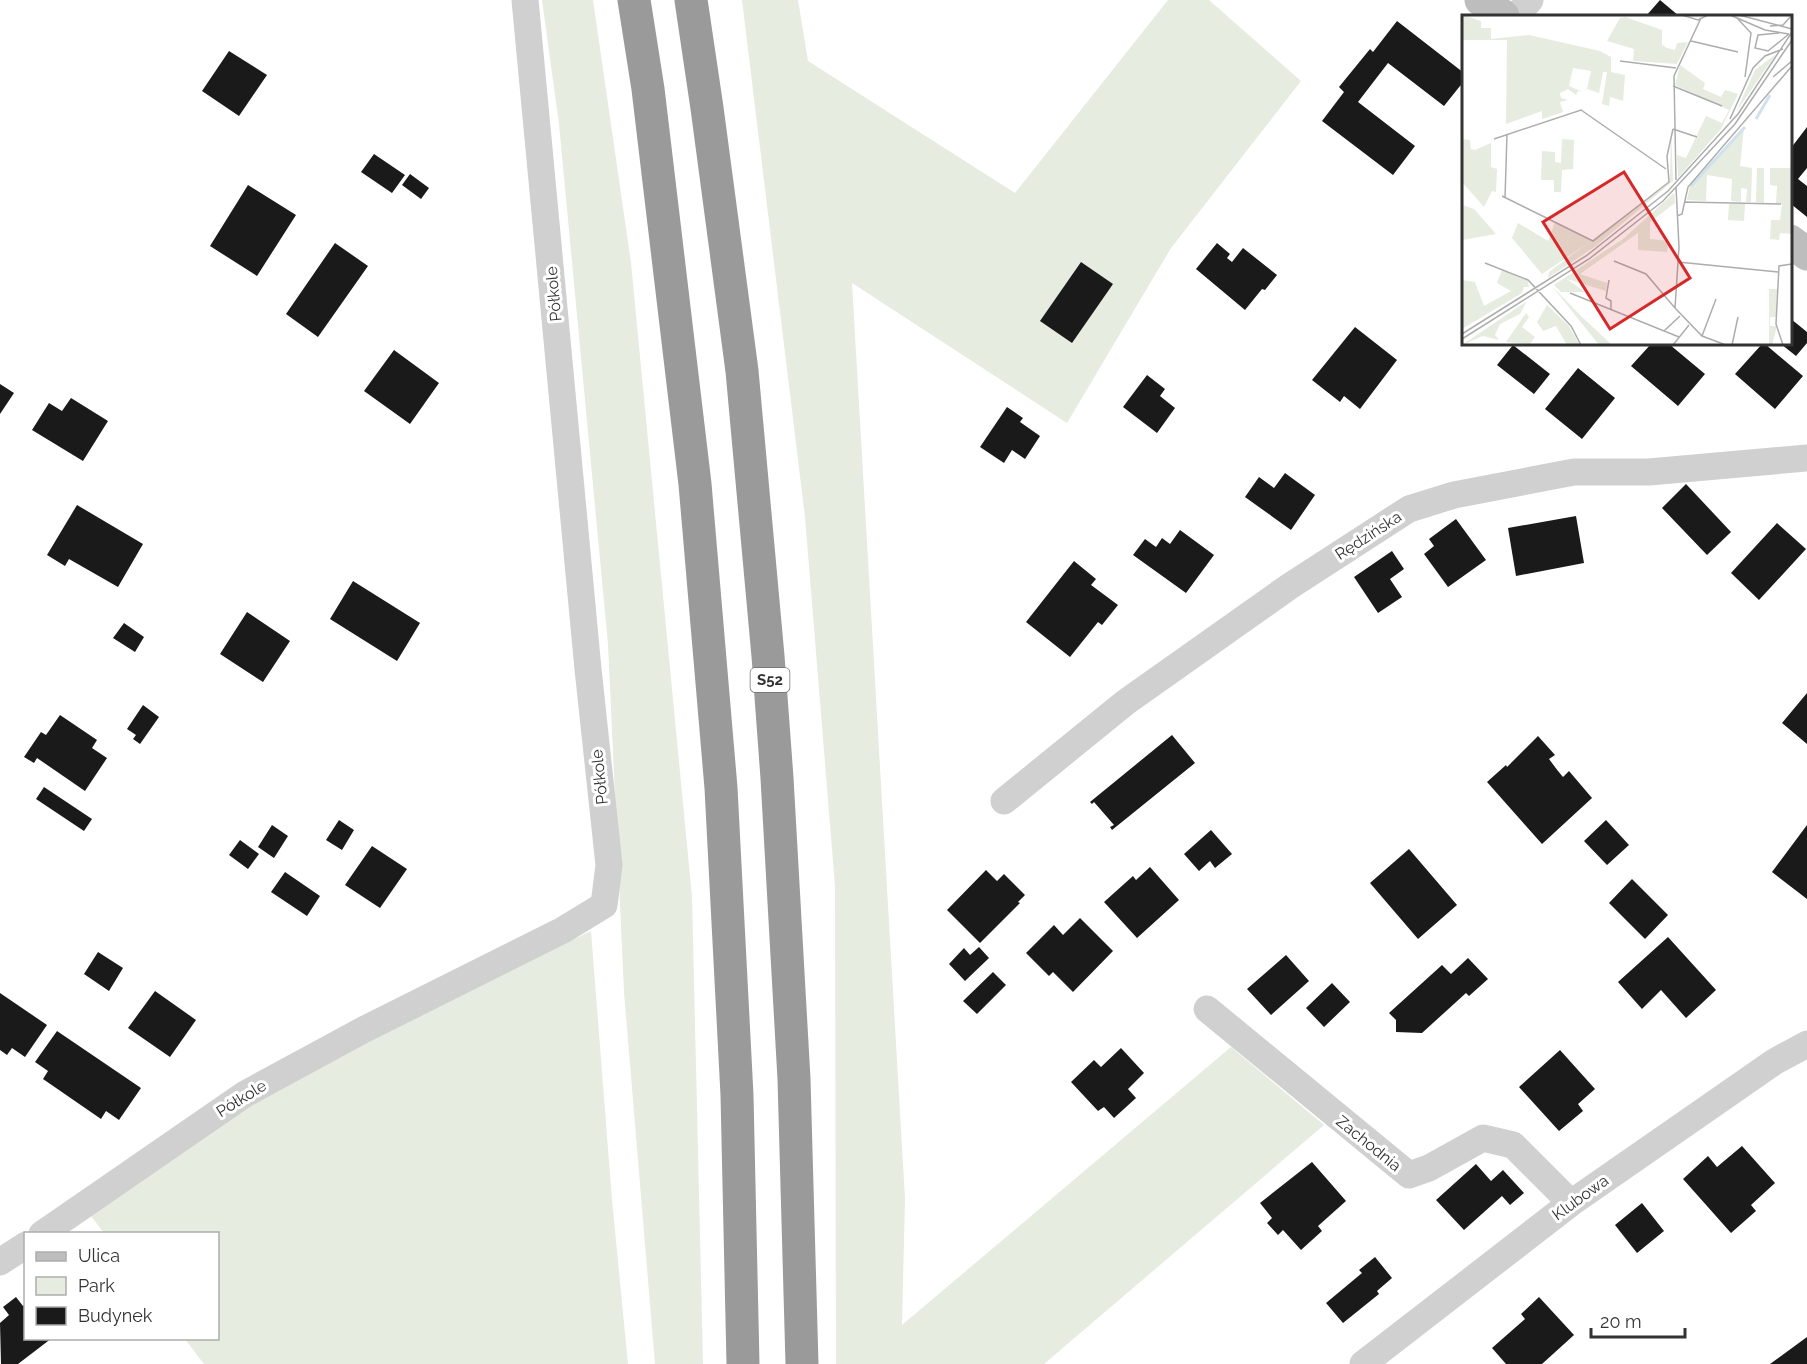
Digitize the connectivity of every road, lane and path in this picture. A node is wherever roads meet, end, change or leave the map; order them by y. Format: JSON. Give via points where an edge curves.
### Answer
{"nodes":[{"id":1,"x":525,"y":0,"type":"edge"},
{"id":2,"x":634,"y":0,"type":"edge"},
{"id":3,"x":690,"y":0,"type":"edge"},
{"id":4,"x":1480,"y":0,"type":"edge"},
{"id":5,"x":1530,"y":0,"type":"edge"},
{"id":6,"x":1502,"y":15,"type":"edge"},
{"id":7,"x":1517,"y":15,"type":"edge"},
{"id":8,"x":1792,"y":242,"type":"edge"},
{"id":9,"x":1807,"y":254,"type":"edge"},
{"id":10,"x":1807,"y":458,"type":"edge"},
{"id":11,"x":1004,"y":801,"type":"dead end"},
{"id":12,"x":1206,"y":1009,"type":"dead end"},
{"id":13,"x":1807,"y":1044,"type":"edge"},
{"id":14,"x":1571,"y":1203,"type":"junction"},
{"id":15,"x":43,"y":1232,"type":"edge"},
{"id":16,"x":24,"y":1246,"type":"edge"},
{"id":17,"x":0,"y":1262,"type":"edge"},
{"id":18,"x":742,"y":1364,"type":"edge"},
{"id":19,"x":802,"y":1364,"type":"edge"},
{"id":20,"x":1363,"y":1364,"type":"edge"}],
"edges":[{"from":1,"to":15,"type":"street","name":"Półkole","via":[[609,865],[604,905],[563,930],[245,1094]]},
{"from":2,"to":18,"type":"highway","via":[[695,484],[721,788],[737,1095]]},
{"from":3,"to":19,"type":"highway","number":"S52","via":[[742,371],[768,656],[794,1079]]},
{"from":4,"to":6,"type":"street"},
{"from":5,"to":7,"type":"street"},
{"from":8,"to":9,"type":"street"},
{"from":10,"to":11,"type":"street","name":"Rędzińska","via":[[1649,472],[1574,472],[1454,495],[1409,509],[1290,586],[1126,702]]},
{"from":12,"to":14,"type":"street","name":"Zachodnia","via":[[1409,1175],[1483,1138],[1513,1145]]},
{"from":13,"to":14,"type":"street","name":"Klubowa","via":[[1774,1062]]},
{"from":14,"to":20,"type":"street","name":"Klubowa"},
{"from":16,"to":17,"type":"street"}]}
